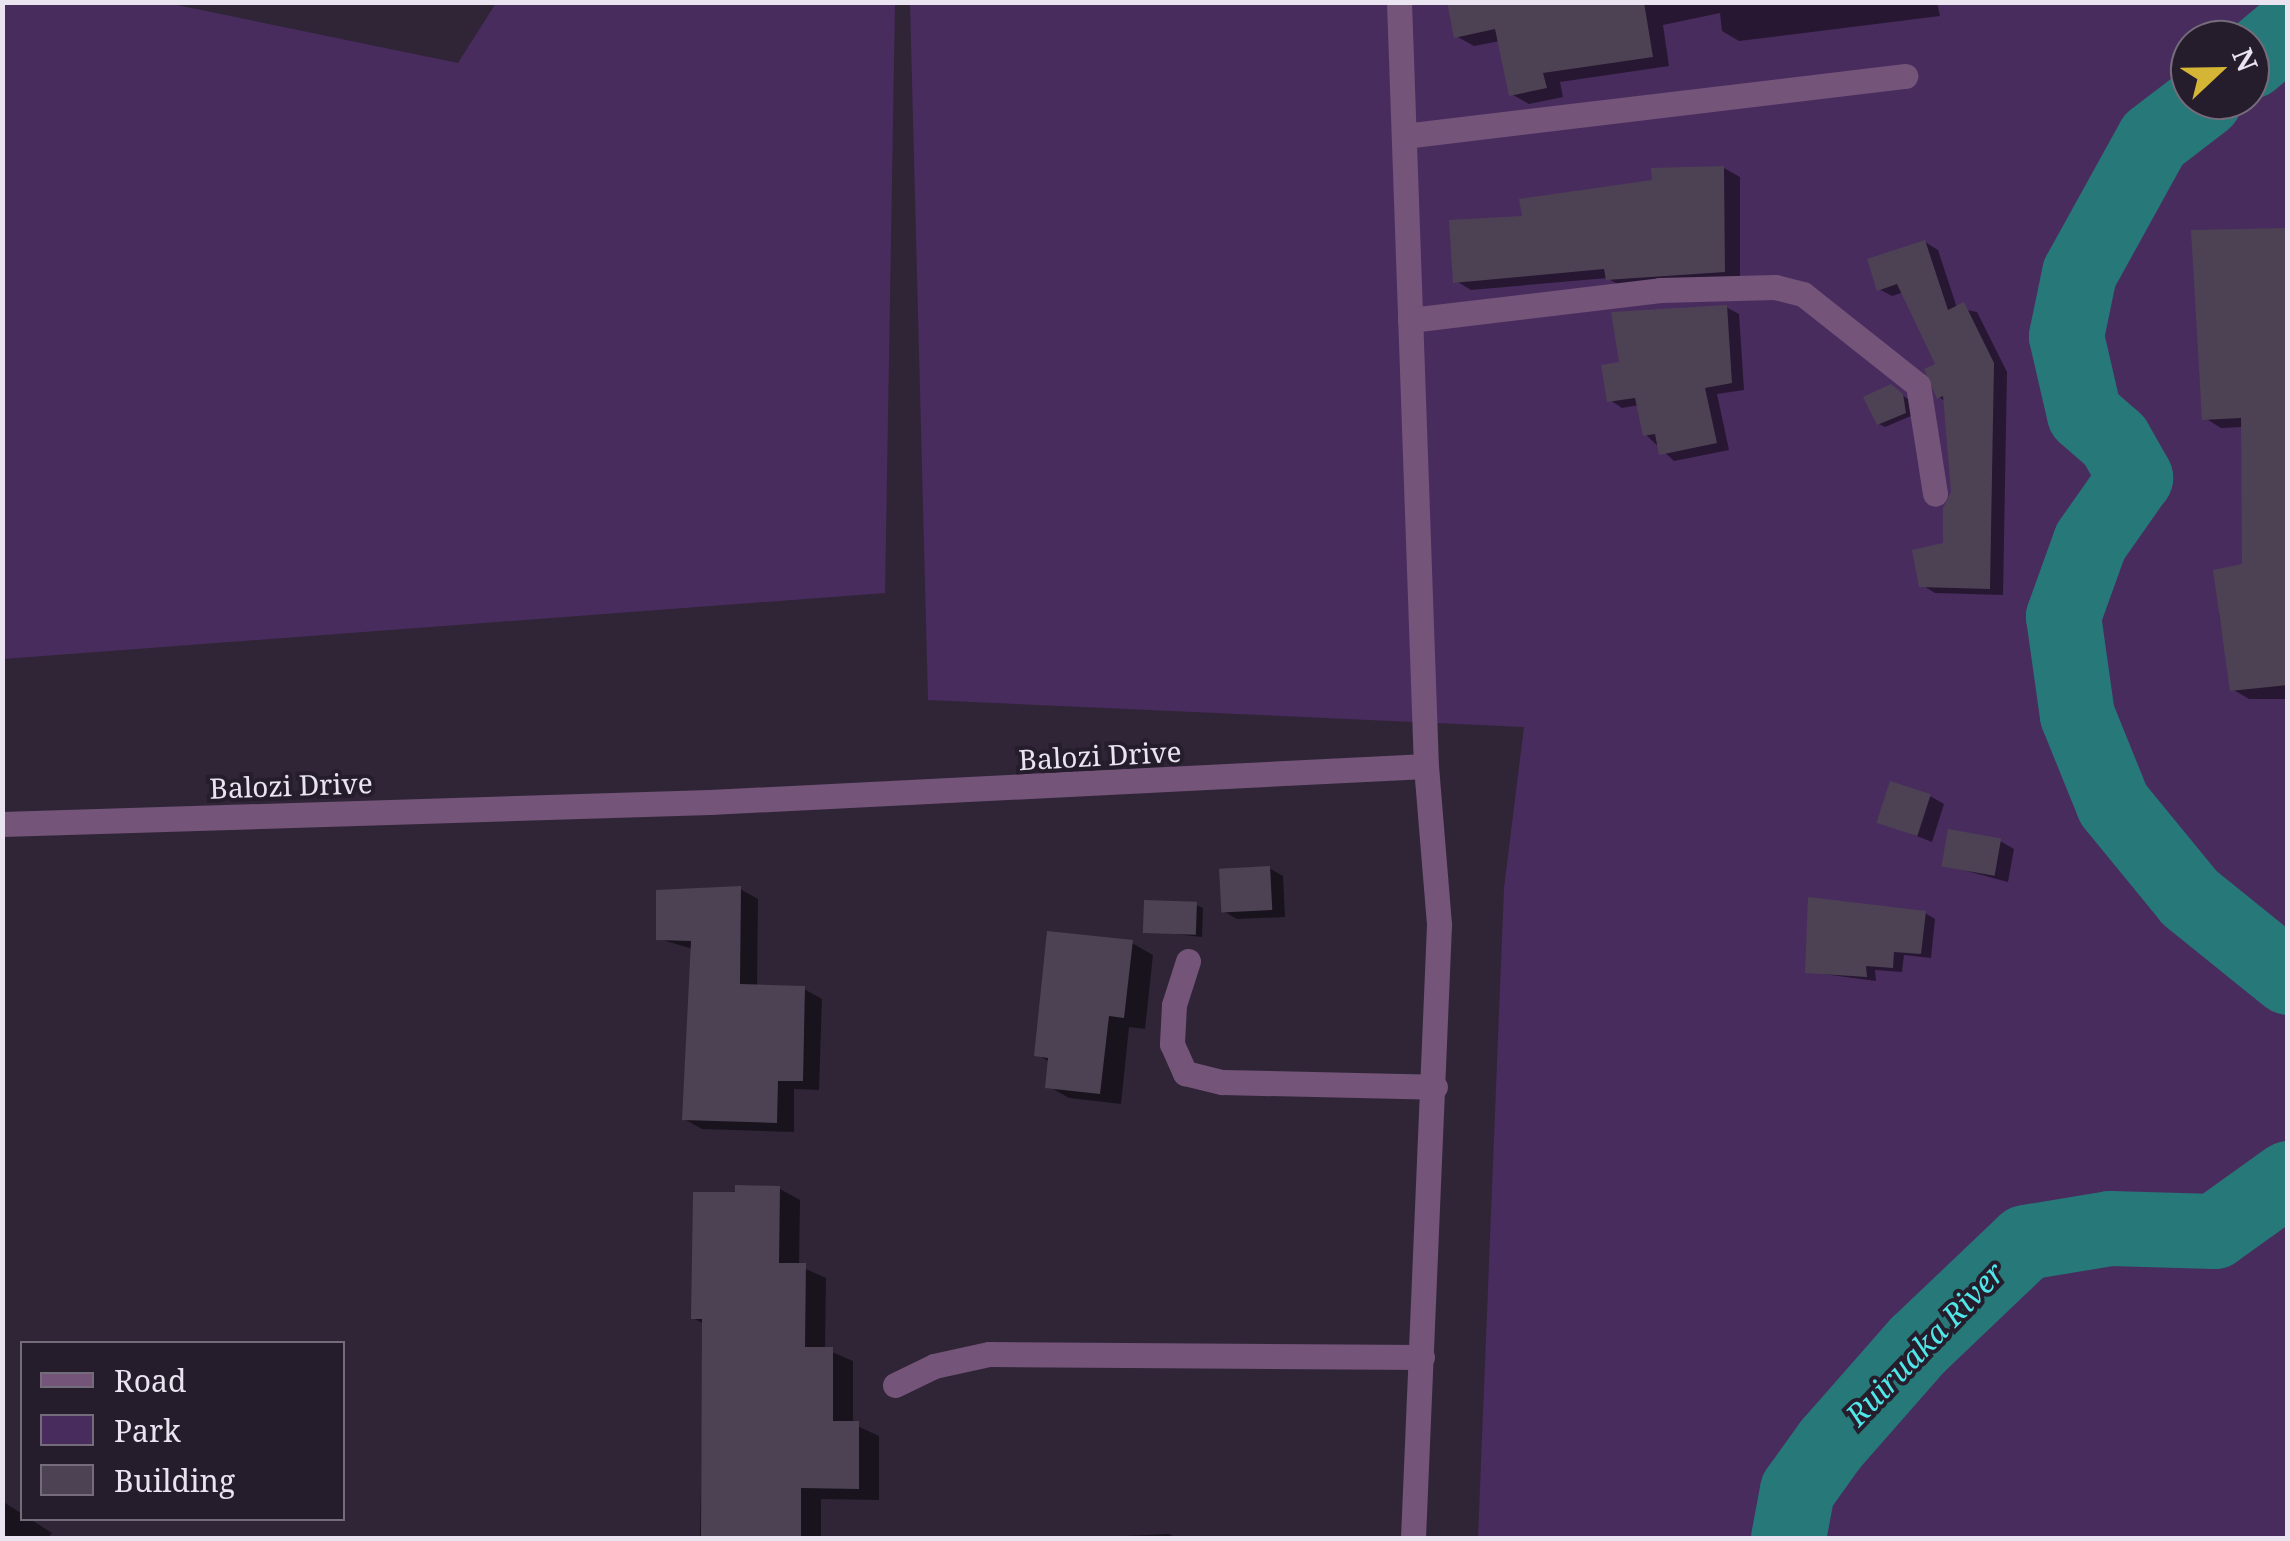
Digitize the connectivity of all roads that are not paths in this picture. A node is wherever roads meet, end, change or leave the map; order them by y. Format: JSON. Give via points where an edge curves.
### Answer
{"nodes":[{"id":1,"x":1399,"y":2,"type":"edge"},
{"id":2,"x":1906,"y":76,"type":"dead end"},
{"id":3,"x":1404,"y":136,"type":"junction"},
{"id":4,"x":1410,"y":320,"type":"junction"},
{"id":5,"x":1935,"y":494,"type":"dead end"},
{"id":6,"x":1426,"y":766,"type":"junction"},
{"id":7,"x":2,"y":824,"type":"edge"},
{"id":8,"x":1188,"y":961,"type":"dead end"},
{"id":9,"x":1436,"y":1087,"type":"junction"},
{"id":10,"x":1422,"y":1356,"type":"junction"},
{"id":11,"x":896,"y":1386,"type":"dead end"},
{"id":12,"x":1413,"y":1538,"type":"edge"}],
"edges":[{"from":1,"to":3,"type":"street"},
{"from":2,"to":3,"type":"street"},
{"from":3,"to":4,"type":"street"},
{"from":4,"to":5,"type":"street","via":[[1660,290],[1775,287],[1803,294],[1918,385]]},
{"from":4,"to":6,"type":"street"},
{"from":6,"to":7,"type":"street","name":"Balozi Drive","via":[[710,802]]},
{"from":6,"to":9,"type":"street","via":[[1439,924]]},
{"from":8,"to":9,"type":"street","via":[[1174,1005],[1172,1044],[1185,1073],[1222,1082]]},
{"from":9,"to":10,"type":"street"},
{"from":10,"to":11,"type":"street","via":[[989,1354],[934,1366]]},
{"from":10,"to":12,"type":"street"}]}
